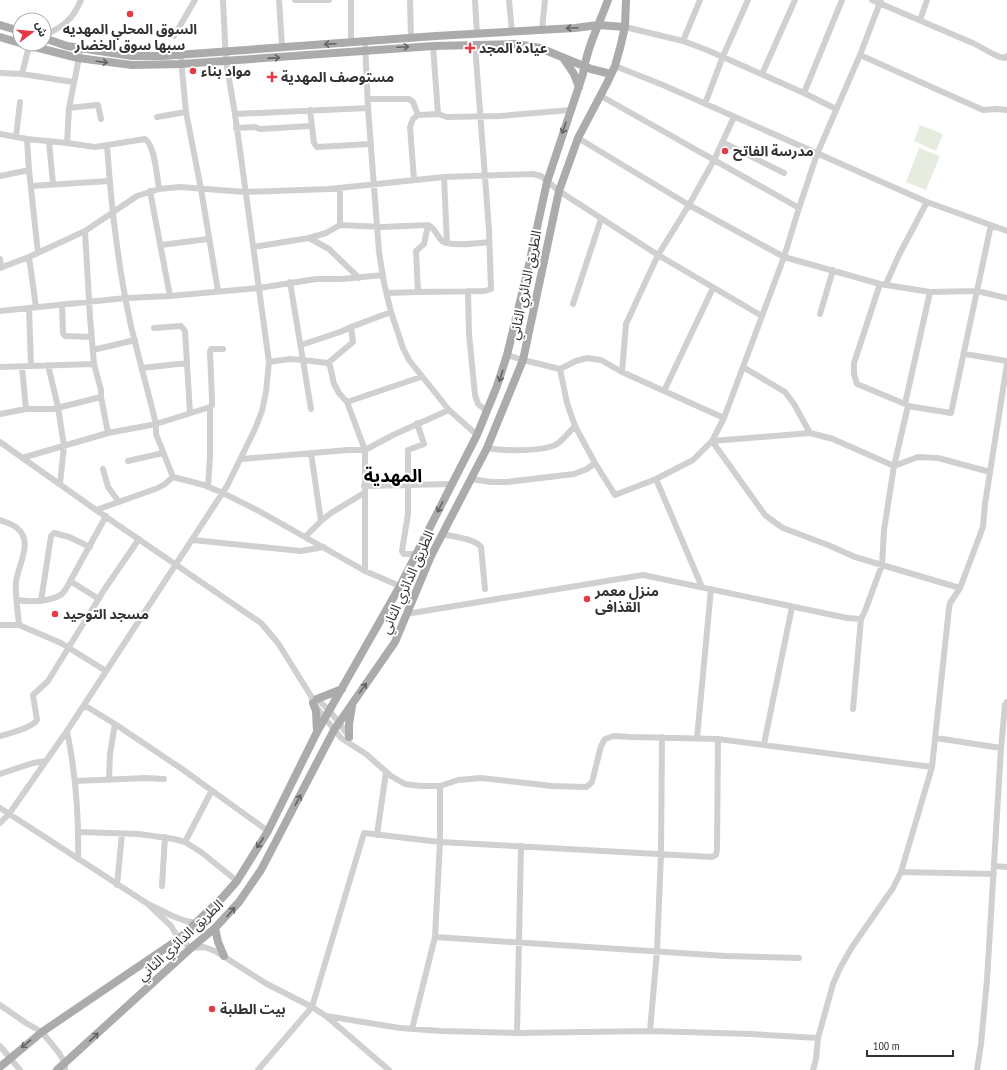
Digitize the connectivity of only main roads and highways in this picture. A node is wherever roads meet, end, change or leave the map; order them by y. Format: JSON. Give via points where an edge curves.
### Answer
{"nodes":[{"id":1,"x":608,"y":0,"type":"edge"},
{"id":2,"x":626,"y":0,"type":"edge"},
{"id":3,"x":0,"y":25,"type":"edge"},
{"id":4,"x":598,"y":25,"type":"junction"},
{"id":5,"x":625,"y":27,"type":"junction"},
{"id":6,"x":12,"y":29,"type":"edge"},
{"id":7,"x":0,"y":37,"type":"edge"},
{"id":8,"x":52,"y":40,"type":"edge"},
{"id":9,"x":12,"y":41,"type":"edge"},
{"id":10,"x":52,"y":51,"type":"edge"},
{"id":11,"x":563,"y":57,"type":"junction"},
{"id":12,"x":584,"y":67,"type":"junction"},
{"id":13,"x":611,"y":74,"type":"junction"},
{"id":14,"x":579,"y":87,"type":"junction"},
{"id":15,"x":342,"y":689,"type":"junction"},
{"id":16,"x":352,"y":703,"type":"junction"},
{"id":17,"x":317,"y":732,"type":"junction"},
{"id":18,"x":350,"y":737,"type":"road end"},
{"id":19,"x":215,"y":928,"type":"junction"},
{"id":20,"x":224,"y":956,"type":"road end"},
{"id":21,"x":0,"y":1067,"type":"edge"},
{"id":22,"x":65,"y":1067,"type":"edge"},
{"id":23,"x":57,"y":1070,"type":"edge"}],
"edges":[{"from":1,"to":4,"type":"main road","name":"الطريق الدائري الثاني"},
{"from":2,"to":5,"type":"main road","name":"الطريق الدائري الثاني"},
{"from":3,"to":6,"type":"main road"},
{"from":4,"to":5,"type":"main road"},
{"from":4,"to":8,"type":"main road","one_way":true,"via":[[132,56],[67,46]]},
{"from":4,"to":12,"type":"main road","name":"الطريق الدائري الثاني"},
{"from":5,"to":13,"type":"main road","name":"الطريق الدائري الثاني"},
{"from":7,"to":9,"type":"main road"},
{"from":10,"to":11,"type":"main road","one_way":true,"via":[[78,58],[132,65],[475,44],[516,44],[540,48]]},
{"from":11,"to":12,"type":"main road"},
{"from":11,"to":14,"type":"main road"},
{"from":12,"to":13,"type":"main road"},
{"from":12,"to":14,"type":"main road","name":"الطريق الدائري الثاني"},
{"from":16,"to":13,"type":"main road","name":"الطريق الدائري الثاني","one_way":true,"via":[[395,642],[442,534],[487,448],[523,360],[559,191],[578,138]]},
{"from":14,"to":15,"type":"main road","name":"الطريق الدائري الثاني","one_way":true,"via":[[547,182],[498,386],[477,435],[417,554]]},
{"from":15,"to":17,"type":"main road","name":"الطريق الدائري الثاني"},
{"from":15,"to":17,"type":"main road","via":[[314,700]]},
{"from":16,"to":18,"type":"main road"},
{"from":19,"to":16,"type":"main road","name":"الطريق الدائري الثاني","one_way":true,"via":[[239,902],[261,870],[336,727]]},
{"from":17,"to":21,"type":"main road","name":"الطريق الدائري الثاني","one_way":true,"via":[[268,831],[237,881],[213,909],[178,939],[42,1032]]},
{"from":19,"to":20,"type":"main road"},
{"from":22,"to":19,"type":"main road","name":"الطريق الدائري الثاني","one_way":true},
{"from":22,"to":23,"type":"main road","name":"الطريق الدائري الثاني"}]}
